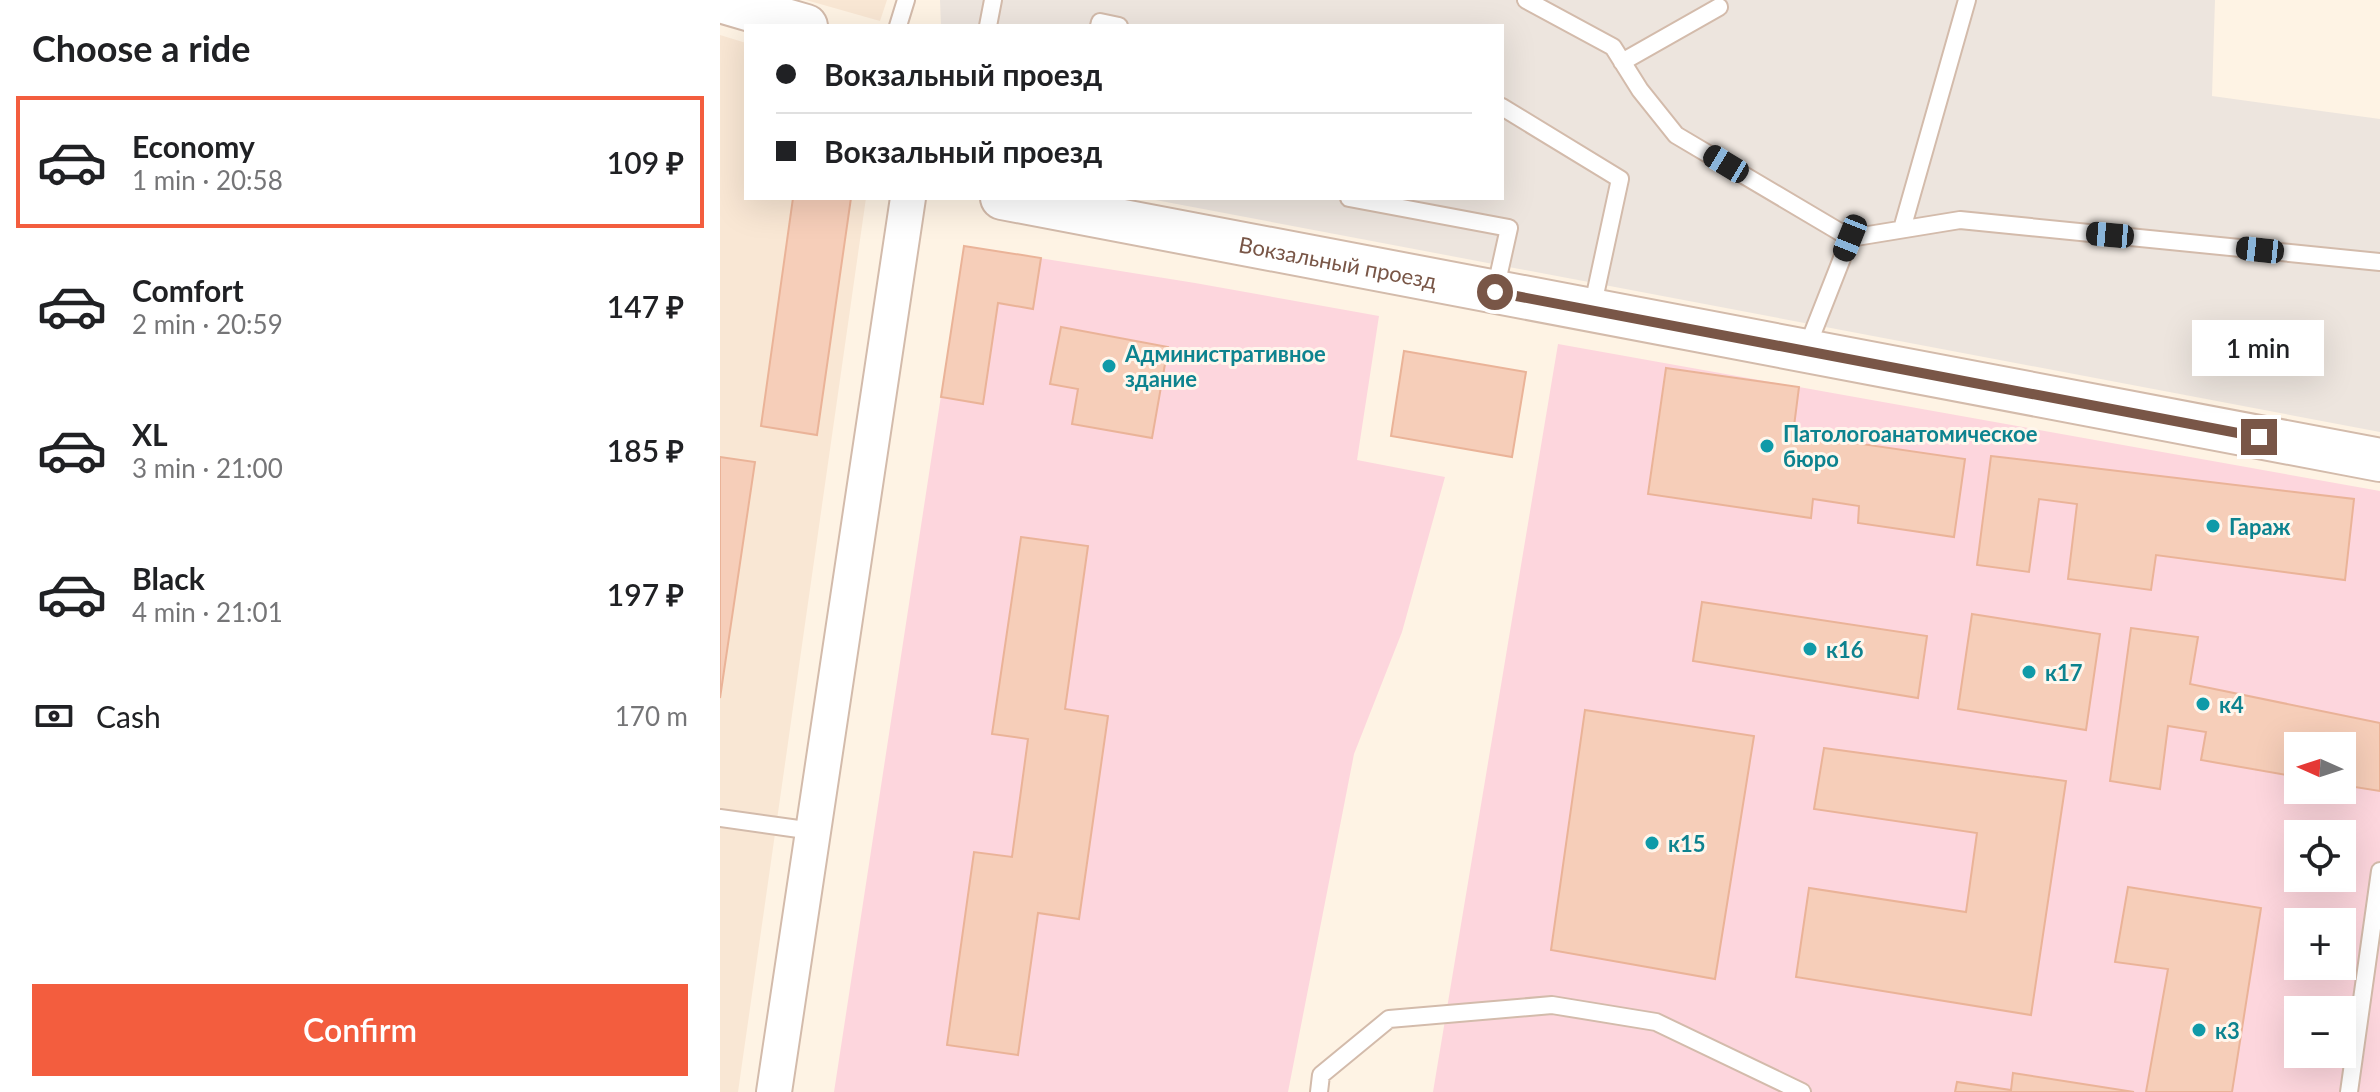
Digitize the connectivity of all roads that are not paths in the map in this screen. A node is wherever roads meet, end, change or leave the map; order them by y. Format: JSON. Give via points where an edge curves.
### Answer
{"nodes":[{"id":1,"x":906,"y":0,"type":"edge"},
{"id":2,"x":993,"y":0,"type":"edge"},
{"id":3,"x":1526,"y":0,"type":"edge"},
{"id":4,"x":1967,"y":0,"type":"edge"},
{"id":5,"x":720,"y":1,"type":"edge"},
{"id":6,"x":1719,"y":7,"type":"dead end"},
{"id":7,"x":799,"y":24,"type":"edge"},
{"id":8,"x":899,"y":24,"type":"edge"},
{"id":9,"x":988,"y":24,"type":"edge"},
{"id":10,"x":1622,"y":62,"type":"junction"},
{"id":11,"x":1504,"y":108,"type":"edge"},
{"id":12,"x":908,"y":200,"type":"edge"},
{"id":13,"x":1012,"y":200,"type":"edge"},
{"id":14,"x":1360,"y":200,"type":"edge"},
{"id":15,"x":1902,"y":229,"type":"junction"},
{"id":16,"x":1850,"y":238,"type":"junction"},
{"id":17,"x":2380,"y":262,"type":"edge"},
{"id":18,"x":1495,"y":292,"type":"junction"},
{"id":19,"x":1591,"y":310,"type":"junction"},
{"id":20,"x":1805,"y":351,"type":"junction"},
{"id":21,"x":2380,"y":460,"type":"edge"},
{"id":22,"x":720,"y":818,"type":"edge"},
{"id":23,"x":813,"y":831,"type":"junction"},
{"id":24,"x":2380,"y":871,"type":"edge"},
{"id":25,"x":774,"y":1092,"type":"edge"},
{"id":26,"x":1319,"y":1092,"type":"edge"},
{"id":27,"x":1802,"y":1092,"type":"edge"},
{"id":28,"x":2349,"y":1092,"type":"edge"}],
"edges":[{"from":1,"to":8,"type":"lane"},
{"from":2,"to":9,"type":"lane"},
{"from":3,"to":10,"type":"lane","via":[[1613,47]]},
{"from":4,"to":15,"type":"lane"},
{"from":5,"to":7,"type":"street"},
{"from":6,"to":10,"type":"lane"},
{"from":10,"to":16,"type":"lane","via":[[1676,135]]},
{"from":11,"to":19,"type":"lane","via":[[1620,179]]},
{"from":12,"to":23,"type":"street"},
{"from":13,"to":18,"type":"street","name":"Вокзальный проезд"},
{"from":14,"to":18,"type":"lane","via":[[1509,228]]},
{"from":15,"to":16,"type":"lane"},
{"from":15,"to":17,"type":"lane","via":[[1960,220]]},
{"from":16,"to":20,"type":"lane"},
{"from":18,"to":19,"type":"street","name":"Вокзальный проезд"},
{"from":19,"to":20,"type":"street","name":"Вокзальный проезд"},
{"from":20,"to":21,"type":"street","name":"Вокзальный проезд"},
{"from":22,"to":23,"type":"lane"},
{"from":23,"to":25,"type":"street"},
{"from":24,"to":28,"type":"lane"},
{"from":26,"to":27,"type":"lane","via":[[1321,1075],[1389,1019],[1552,1005],[1656,1022]]}]}
